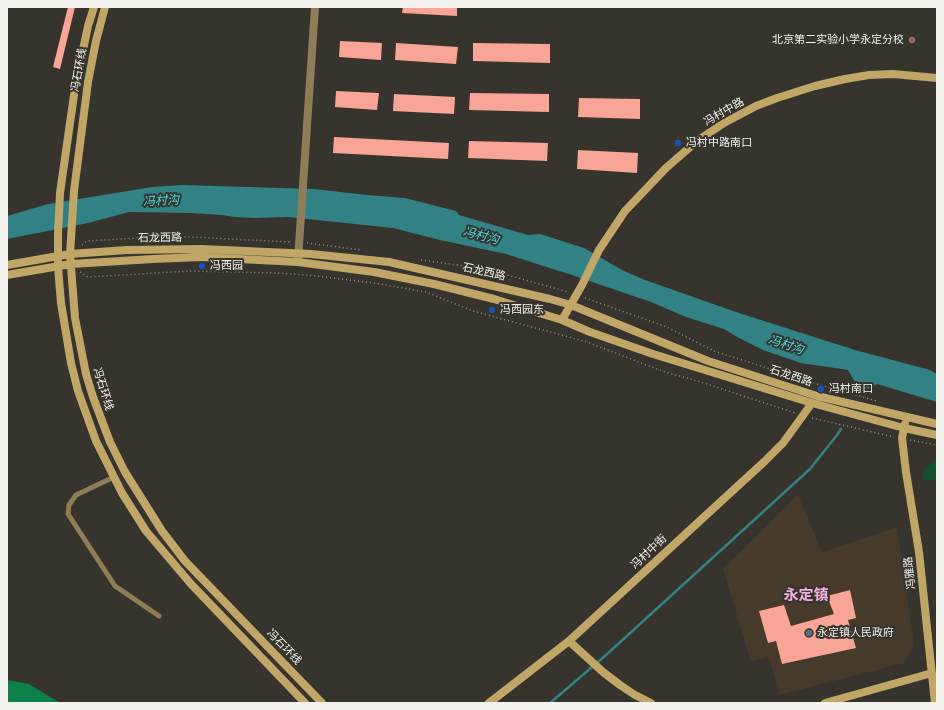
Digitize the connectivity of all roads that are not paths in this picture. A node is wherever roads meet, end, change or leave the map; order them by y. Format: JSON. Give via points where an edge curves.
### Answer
{"nodes":[{"id":1,"x":94,"y":7,"type":"edge"},
{"id":2,"x":105,"y":7,"type":"edge"},
{"id":3,"x":315,"y":7,"type":"edge"},
{"id":4,"x":937,"y":78,"type":"edge"},
{"id":5,"x":298,"y":253,"type":"junction"},
{"id":6,"x":70,"y":254,"type":"junction"},
{"id":7,"x":58,"y":257,"type":"junction"},
{"id":8,"x":298,"y":262,"type":"junction"},
{"id":9,"x":71,"y":264,"type":"junction"},
{"id":10,"x":7,"y":265,"type":"edge"},
{"id":11,"x":58,"y":267,"type":"junction"},
{"id":12,"x":7,"y":275,"type":"edge"},
{"id":13,"x":571,"y":305,"type":"junction"},
{"id":14,"x":562,"y":320,"type":"junction"},
{"id":15,"x":812,"y":403,"type":"junction"},
{"id":16,"x":908,"y":417,"type":"junction"},
{"id":17,"x":937,"y":424,"type":"edge"},
{"id":18,"x":904,"y":428,"type":"junction"},
{"id":19,"x":937,"y":435,"type":"edge"},
{"id":20,"x":114,"y":478,"type":"junction"},
{"id":21,"x":159,"y":616,"type":"dead end"},
{"id":22,"x":569,"y":641,"type":"junction"},
{"id":23,"x":932,"y":673,"type":"junction"},
{"id":24,"x":305,"y":703,"type":"edge"},
{"id":25,"x":322,"y":703,"type":"edge"},
{"id":26,"x":489,"y":703,"type":"edge"},
{"id":27,"x":651,"y":703,"type":"edge"},
{"id":28,"x":825,"y":703,"type":"edge"},
{"id":29,"x":935,"y":703,"type":"edge"}],
"edges":[{"from":1,"to":7,"type":"main road","name":"冯石环线","via":[[75,88],[60,193]]},
{"from":2,"to":6,"type":"main road","name":"冯石环线","via":[[88,82],[74,191]]},
{"from":3,"to":5,"type":"street"},
{"from":4,"to":13,"type":"main road","name":"冯村中路","via":[[893,74],[863,76],[815,86],[756,106],[724,124],[697,141],[666,168],[625,211],[599,250]]},
{"from":5,"to":6,"type":"main road","name":"石龙西路","via":[[202,249]]},
{"from":5,"to":8,"type":"street"},
{"from":5,"to":13,"type":"main road","name":"石龙西路","via":[[388,262]]},
{"from":6,"to":7,"type":"main road","name":"石龙西路"},
{"from":6,"to":9,"type":"main road","name":"冯石环线"},
{"from":7,"to":10,"type":"main road","name":"石龙西路"},
{"from":7,"to":11,"type":"main road","name":"冯石环线"},
{"from":8,"to":9,"type":"main road","name":"石龙西路","via":[[201,257]]},
{"from":8,"to":14,"type":"main road","name":"石龙西路","via":[[374,272],[434,284]]},
{"from":9,"to":11,"type":"main road","name":"石龙西路"},
{"from":9,"to":25,"type":"main road","name":"冯石环线","via":[[76,318],[89,382],[110,442],[138,494],[185,561]]},
{"from":11,"to":12,"type":"main road","name":"石龙西路"},
{"from":11,"to":20,"type":"main road","name":"冯石环线","via":[[66,334],[78,391],[93,435]]},
{"from":13,"to":14,"type":"main road","name":"冯村中路"},
{"from":13,"to":16,"type":"main road","name":"石龙西路","via":[[708,361],[817,396]]},
{"from":14,"to":15,"type":"main road","name":"石龙西路","via":[[653,354]]},
{"from":15,"to":18,"type":"main road","name":"石龙西路"},
{"from":15,"to":22,"type":"main road","name":"冯村中街","via":[[783,443],[766,461]]},
{"from":16,"to":17,"type":"main road","name":"石龙西路"},
{"from":16,"to":18,"type":"main road","name":"冯雅路"},
{"from":18,"to":19,"type":"main road","name":"石龙西路"},
{"from":18,"to":23,"type":"main road","name":"冯雅路","via":[[902,438],[919,552]]},
{"from":20,"to":21,"type":"lane","via":[[76,495],[69,505],[68,514],[115,586]]},
{"from":20,"to":24,"type":"main road","name":"冯石环线","via":[[140,522],[180,571]]},
{"from":22,"to":26,"type":"main road","name":"冯村中街"},
{"from":22,"to":27,"type":"main road","via":[[603,672]]},
{"from":23,"to":28,"type":"main road"},
{"from":23,"to":29,"type":"main road","name":"冯雅路"}]}
